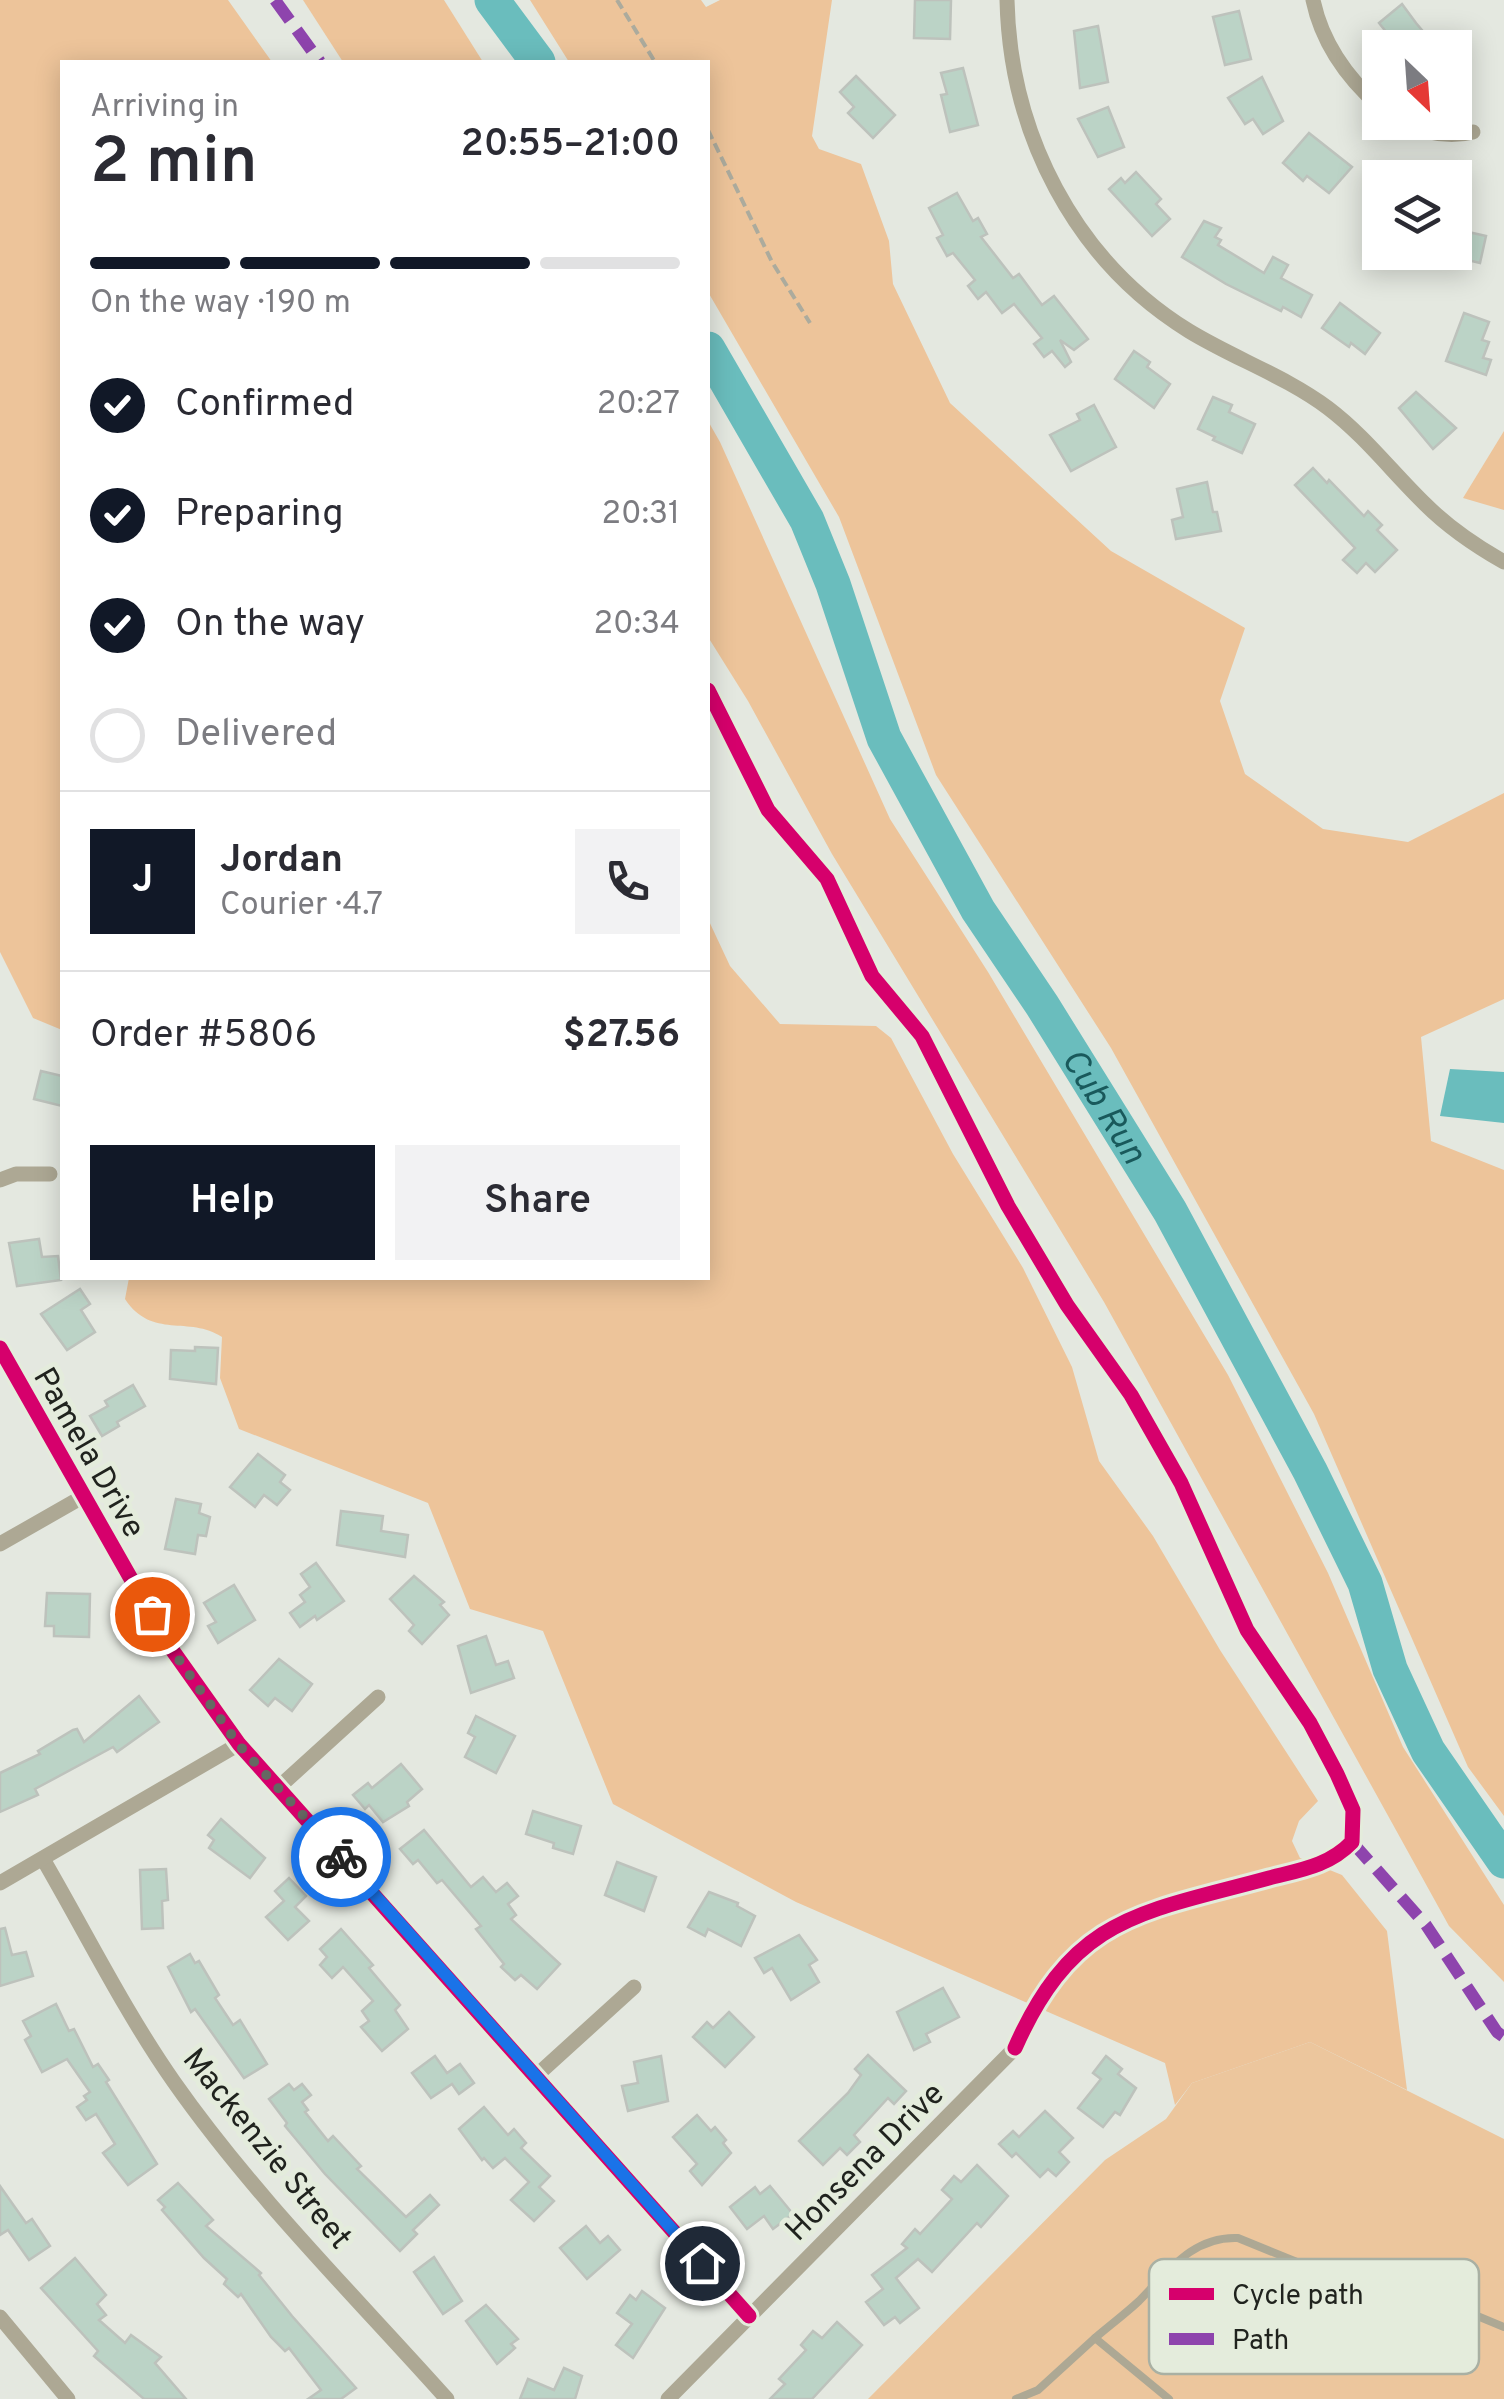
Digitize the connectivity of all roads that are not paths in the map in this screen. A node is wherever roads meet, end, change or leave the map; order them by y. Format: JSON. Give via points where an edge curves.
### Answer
{"nodes":[{"id":1,"x":1006,"y":0,"type":"edge"},
{"id":2,"x":1313,"y":0,"type":"edge"},
{"id":3,"x":1362,"y":89,"type":"edge"},
{"id":4,"x":1504,"y":562,"type":"edge"},
{"id":5,"x":50,"y":1174,"type":"dead end"},
{"id":6,"x":0,"y":1180,"type":"edge"},
{"id":7,"x":0,"y":1348,"type":"edge"},
{"id":8,"x":84,"y":1496,"type":"junction"},
{"id":9,"x":0,"y":1544,"type":"edge"},
{"id":10,"x":378,"y":1697,"type":"dead end"},
{"id":11,"x":238,"y":1744,"type":"junction"},
{"id":12,"x":279,"y":1786,"type":"junction"},
{"id":13,"x":43,"y":1859,"type":"junction"},
{"id":14,"x":0,"y":1884,"type":"edge"},
{"id":15,"x":634,"y":1988,"type":"dead end"},
{"id":16,"x":1015,"y":2048,"type":"dead end"},
{"id":17,"x":536,"y":2076,"type":"junction"},
{"id":18,"x":1178,"y":2259,"type":"edge"},
{"id":19,"x":1290,"y":2259,"type":"edge"},
{"id":20,"x":1149,"y":2289,"type":"edge"},
{"id":21,"x":749,"y":2316,"type":"junction"},
{"id":22,"x":1479,"y":2317,"type":"edge"},
{"id":23,"x":0,"y":2318,"type":"edge"},
{"id":24,"x":1504,"y":2327,"type":"edge"},
{"id":25,"x":1095,"y":2338,"type":"junction"},
{"id":26,"x":68,"y":2399,"type":"edge"},
{"id":27,"x":447,"y":2399,"type":"edge"},
{"id":28,"x":668,"y":2399,"type":"edge"},
{"id":29,"x":1016,"y":2399,"type":"edge"},
{"id":30,"x":1170,"y":2399,"type":"edge"}],
"edges":[{"from":1,"to":4,"type":"street","via":[[1011,62],[1028,129],[1056,192],[1096,248],[1186,329],[1332,411],[1426,505]]},
{"from":2,"to":3,"type":"street","via":[[1332,52]]},
{"from":5,"to":6,"type":"street"},
{"from":7,"to":8,"type":"street","name":"Pamela Drive"},
{"from":8,"to":9,"type":"street"},
{"from":8,"to":11,"type":"street","name":"Pamela Drive","via":[[168,1644]]},
{"from":10,"to":12,"type":"street"},
{"from":11,"to":12,"type":"street","name":"Pamela Drive"},
{"from":11,"to":13,"type":"street"},
{"from":12,"to":17,"type":"street","name":"Pamela Drive"},
{"from":13,"to":14,"type":"street"},
{"from":13,"to":27,"type":"street","name":"Mackenzie Street","via":[[148,2042],[207,2126]]},
{"from":15,"to":17,"type":"street"},
{"from":16,"to":21,"type":"street","name":"Honsena Drive"},
{"from":17,"to":21,"type":"street","name":"Pamela Drive"},
{"from":18,"to":19,"type":"lane","via":[[1224,2237]]},
{"from":20,"to":25,"type":"lane"},
{"from":21,"to":28,"type":"street","name":"Honsena Drive"},
{"from":22,"to":24,"type":"lane"},
{"from":23,"to":26,"type":"street"},
{"from":25,"to":29,"type":"lane","via":[[1038,2390]]},
{"from":25,"to":30,"type":"lane"}]}
